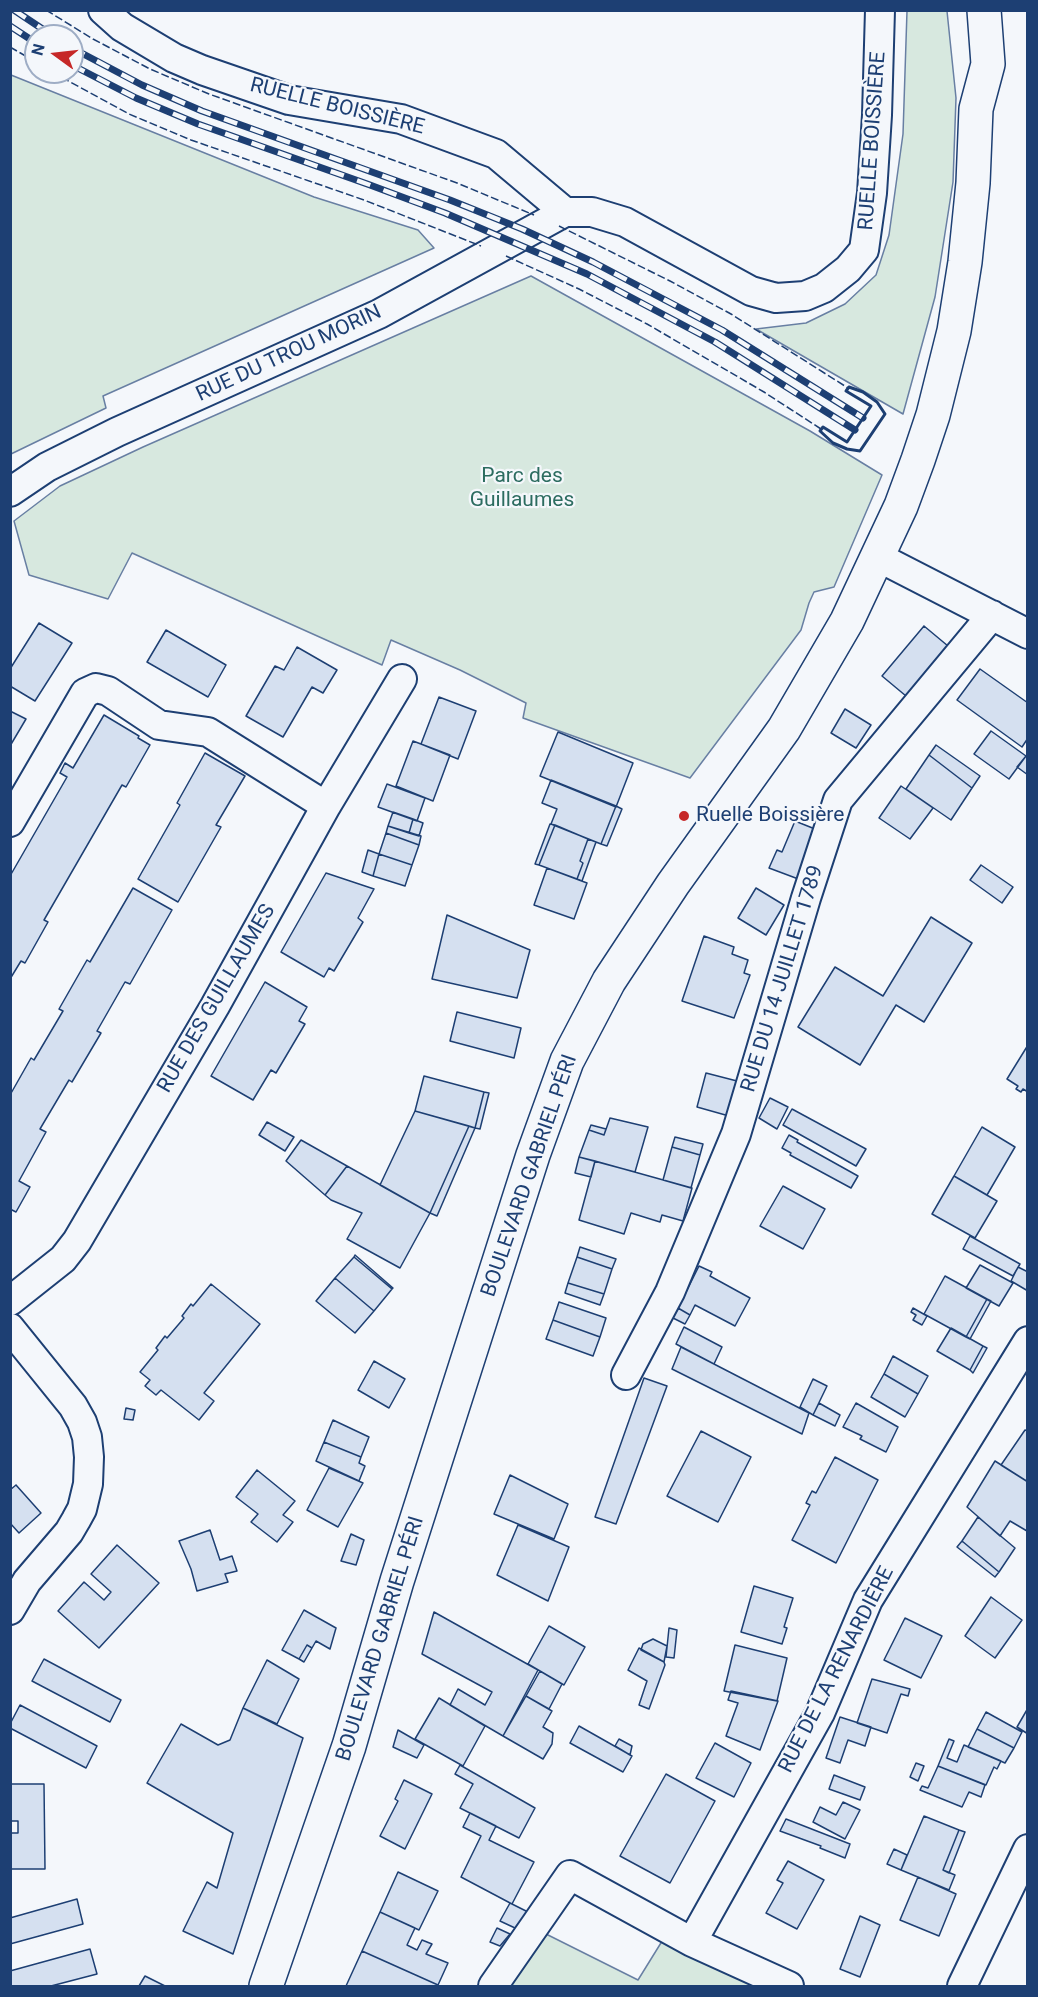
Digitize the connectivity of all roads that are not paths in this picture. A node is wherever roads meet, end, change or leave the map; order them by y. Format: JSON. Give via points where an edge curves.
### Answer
{"nodes":[{"id":1,"x":103,"y":10,"type":"edge"},
{"id":2,"x":880,"y":10,"type":"edge"},
{"id":3,"x":962,"y":10,"type":"edge"},
{"id":4,"x":984,"y":10,"type":"edge"},
{"id":5,"x":976,"y":109,"type":"junction"},
{"id":6,"x":566,"y":212,"type":"junction"},
{"id":7,"x":10,"y":492,"type":"edge"},
{"id":8,"x":878,"y":557,"type":"junction"},
{"id":9,"x":992,"y":615,"type":"junction"},
{"id":10,"x":1028,"y":634,"type":"edge"},
{"id":11,"x":402,"y":680,"type":"dead end"},
{"id":12,"x":326,"y":806,"type":"junction"},
{"id":13,"x":10,"y":822,"type":"edge"},
{"id":14,"x":10,"y":1301,"type":"edge"},
{"id":15,"x":10,"y":1328,"type":"edge"},
{"id":16,"x":1028,"y":1341,"type":"edge"},
{"id":17,"x":626,"y":1375,"type":"dead end"},
{"id":18,"x":10,"y":1610,"type":"edge"},
{"id":19,"x":1028,"y":1849,"type":"edge"},
{"id":20,"x":692,"y":1942,"type":"junction"},
{"id":21,"x":266,"y":1986,"type":"edge"},
{"id":22,"x":493,"y":1986,"type":"edge"},
{"id":23,"x":789,"y":1986,"type":"edge"},
{"id":24,"x":962,"y":1986,"type":"edge"}],
"edges":[{"from":1,"to":6,"type":"street","name":"RUELLE BOISSIÈRE","via":[[122,27],[202,70],[288,100],[401,119],[496,154]]},
{"from":2,"to":6,"type":"street","name":"RUELLE BOISSIÈRE","via":[[877,116],[866,240],[864,249],[848,269],[824,288],[805,296],[776,298],[751,291],[625,222],[592,212]]},
{"from":3,"to":5,"type":"main road","name":"BOULEVARD GABRIEL PÉRI","via":[[966,61]]},
{"from":4,"to":5,"type":"main road","name":"BOULEVARD GABRIEL PÉRI","via":[[988,64]]},
{"from":5,"to":8,"type":"main road","name":"BOULEVARD GABRIEL PÉRI","via":[[966,262],[954,331],[918,460]]},
{"from":6,"to":7,"type":"street","name":"RUE DU TROU MORIN","via":[[379,314],[117,432],[47,467]]},
{"from":8,"to":9,"type":"street"},
{"from":8,"to":21,"type":"main road","name":"BOULEVARD GABRIEL PÉRI","via":[[847,621],[784,729],[609,981],[567,1061],[533,1155],[349,1746]]},
{"from":9,"to":10,"type":"street"},
{"from":9,"to":17,"type":"street","name":"RUE DU 14 JUILLET 1789","via":[[838,800],[736,1134],[670,1292]]},
{"from":11,"to":12,"type":"street","name":"RUE DES GUILLAUMES"},
{"from":12,"to":13,"type":"street","via":[[208,732],[159,725],[108,691],[96,688],[85,693]]},
{"from":12,"to":14,"type":"street","name":"RUE DES GUILLAUMES","via":[[215,1006],[77,1241],[63,1258]]},
{"from":15,"to":18,"type":"street","via":[[73,1406],[87,1437],[89,1456],[82,1509]]},
{"from":16,"to":20,"type":"street","name":"RUE DE LA RENARDIÈRE","via":[[868,1600],[820,1713]]},
{"from":19,"to":24,"type":"street"},
{"from":20,"to":22,"type":"street","via":[[570,1875]]},
{"from":20,"to":23,"type":"street"}]}
